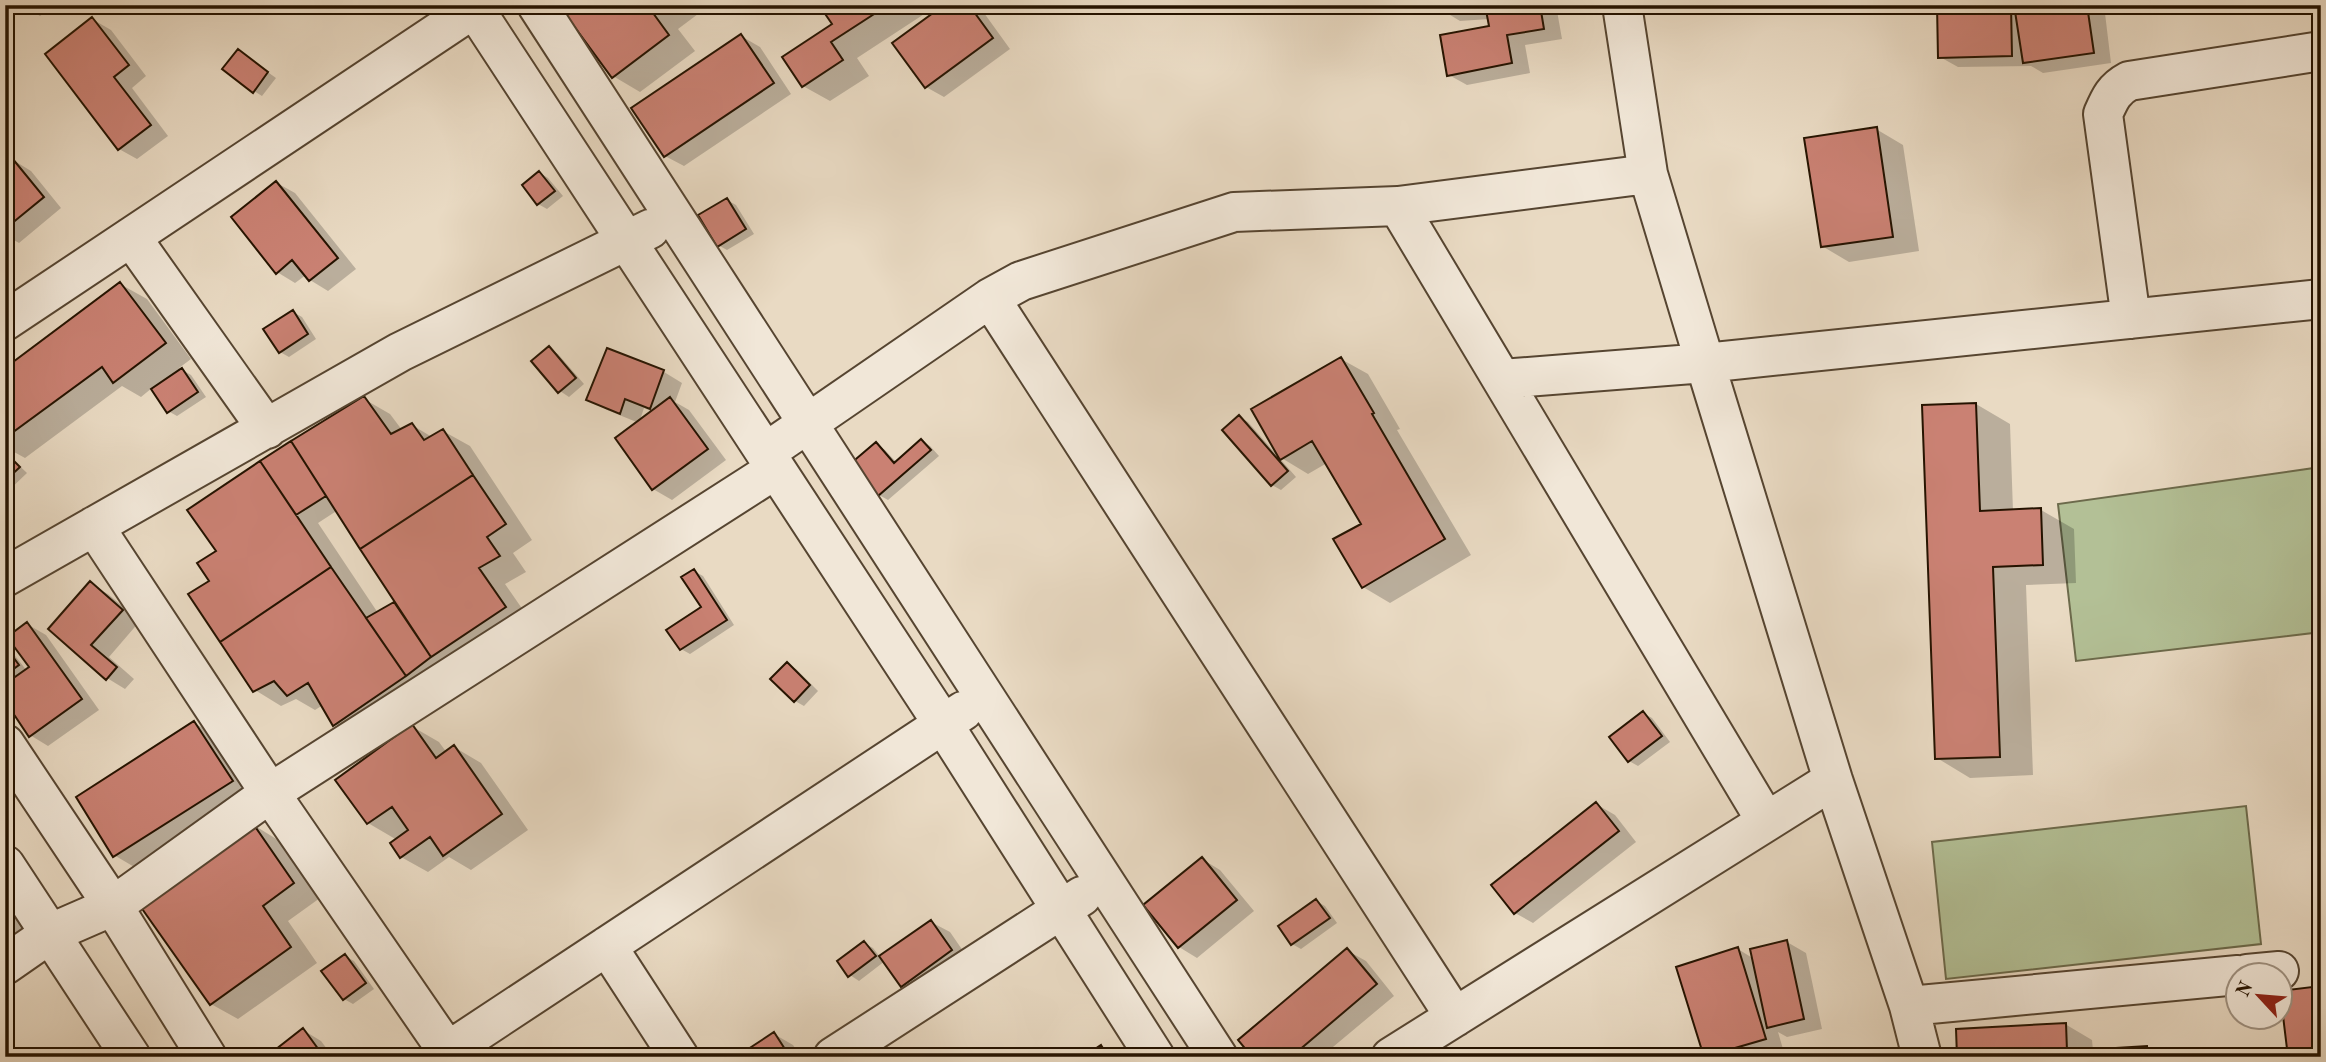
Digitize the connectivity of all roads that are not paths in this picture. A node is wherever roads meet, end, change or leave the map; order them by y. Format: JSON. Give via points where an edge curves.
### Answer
{"nodes":[{"id":1,"x":537,"y":5,"type":"edge"},
{"id":2,"x":1622,"y":5,"type":"edge"},
{"id":3,"x":475,"y":6,"type":"edge"},
{"id":4,"x":2321,"y":51,"type":"edge"},
{"id":5,"x":1648,"y":174,"type":"junction"},
{"id":6,"x":1398,"y":206,"type":"junction"},
{"id":7,"x":675,"y":217,"type":"junction"},
{"id":8,"x":131,"y":237,"type":"junction"},
{"id":9,"x":627,"y":240,"type":"junction"},
{"id":10,"x":990,"y":299,"type":"junction"},
{"id":11,"x":2321,"y":299,"type":"edge"},
{"id":12,"x":2130,"y":319,"type":"junction"},
{"id":13,"x":5,"y":321,"type":"edge"},
{"id":14,"x":1705,"y":363,"type":"junction"},
{"id":15,"x":1502,"y":379,"type":"junction"},
{"id":16,"x":808,"y":424,"type":"junction"},
{"id":17,"x":267,"y":429,"type":"junction"},
{"id":18,"x":771,"y":461,"type":"junction"},
{"id":19,"x":94,"y":526,"type":"junction"},
{"id":20,"x":5,"y":577,"type":"edge"},
{"id":21,"x":985,"y":696,"type":"junction"},
{"id":22,"x":943,"y":724,"type":"junction"},
{"id":23,"x":5,"y":744,"type":"edge"},
{"id":24,"x":1833,"y":780,"type":"junction"},
{"id":25,"x":270,"y":793,"type":"junction"},
{"id":26,"x":1766,"y":821,"type":"junction"},
{"id":27,"x":5,"y":865,"type":"edge"},
{"id":28,"x":1105,"y":881,"type":"junction"},
{"id":29,"x":113,"y":906,"type":"junction"},
{"id":30,"x":1061,"y":909,"type":"junction"},
{"id":31,"x":51,"y":933,"type":"junction"},
{"id":32,"x":607,"y":946,"type":"junction"},
{"id":33,"x":5,"y":965,"type":"edge"},
{"id":34,"x":2224,"y":976,"type":"edge"},
{"id":35,"x":1909,"y":1006,"type":"junction"},
{"id":36,"x":1441,"y":1036,"type":"edge"},
{"id":37,"x":443,"y":1054,"type":"edge"},
{"id":38,"x":1917,"y":1056,"type":"edge"},
{"id":39,"x":131,"y":1057,"type":"edge"},
{"id":40,"x":207,"y":1057,"type":"edge"},
{"id":41,"x":679,"y":1057,"type":"edge"},
{"id":42,"x":832,"y":1057,"type":"edge"},
{"id":43,"x":1155,"y":1057,"type":"edge"},
{"id":44,"x":1218,"y":1057,"type":"edge"},
{"id":45,"x":1391,"y":1057,"type":"edge"}],
"edges":[{"from":1,"to":7,"type":"street"},
{"from":2,"to":5,"type":"street"},
{"from":3,"to":8,"type":"street"},
{"from":3,"to":9,"type":"street"},
{"from":4,"to":12,"type":"street","via":[[2129,81],[2111,95],[2103,114]]},
{"from":5,"to":6,"type":"street"},
{"from":5,"to":14,"type":"street"},
{"from":6,"to":10,"type":"street","via":[[1234,212],[1021,281]]},
{"from":6,"to":15,"type":"street"},
{"from":7,"to":9,"type":"street"},
{"from":7,"to":16,"type":"street"},
{"from":8,"to":13,"type":"street"},
{"from":8,"to":17,"type":"street"},
{"from":9,"to":17,"type":"street","via":[[400,352]]},
{"from":9,"to":18,"type":"street"},
{"from":10,"to":16,"type":"street"},
{"from":10,"to":36,"type":"street"},
{"from":11,"to":12,"type":"street"},
{"from":12,"to":14,"type":"street"},
{"from":14,"to":15,"type":"street"},
{"from":14,"to":24,"type":"street"},
{"from":15,"to":26,"type":"street"},
{"from":16,"to":18,"type":"street"},
{"from":16,"to":21,"type":"street"},
{"from":17,"to":19,"type":"street"},
{"from":18,"to":22,"type":"street"},
{"from":18,"to":25,"type":"street"},
{"from":19,"to":20,"type":"street"},
{"from":19,"to":25,"type":"street"},
{"from":21,"to":22,"type":"street"},
{"from":21,"to":28,"type":"street"},
{"from":22,"to":30,"type":"street"},
{"from":22,"to":32,"type":"street"},
{"from":23,"to":29,"type":"street"},
{"from":24,"to":26,"type":"street"},
{"from":24,"to":35,"type":"street"},
{"from":25,"to":29,"type":"street"},
{"from":25,"to":37,"type":"street"},
{"from":26,"to":36,"type":"street"},
{"from":27,"to":31,"type":"street"},
{"from":28,"to":30,"type":"street"},
{"from":28,"to":44,"type":"street"},
{"from":29,"to":31,"type":"street"},
{"from":29,"to":40,"type":"street"},
{"from":30,"to":42,"type":"street"},
{"from":30,"to":43,"type":"street"},
{"from":31,"to":33,"type":"street"},
{"from":31,"to":39,"type":"street"},
{"from":32,"to":37,"type":"street"},
{"from":32,"to":41,"type":"street"},
{"from":34,"to":35,"type":"street"},
{"from":35,"to":38,"type":"street"},
{"from":36,"to":45,"type":"street"}]}
